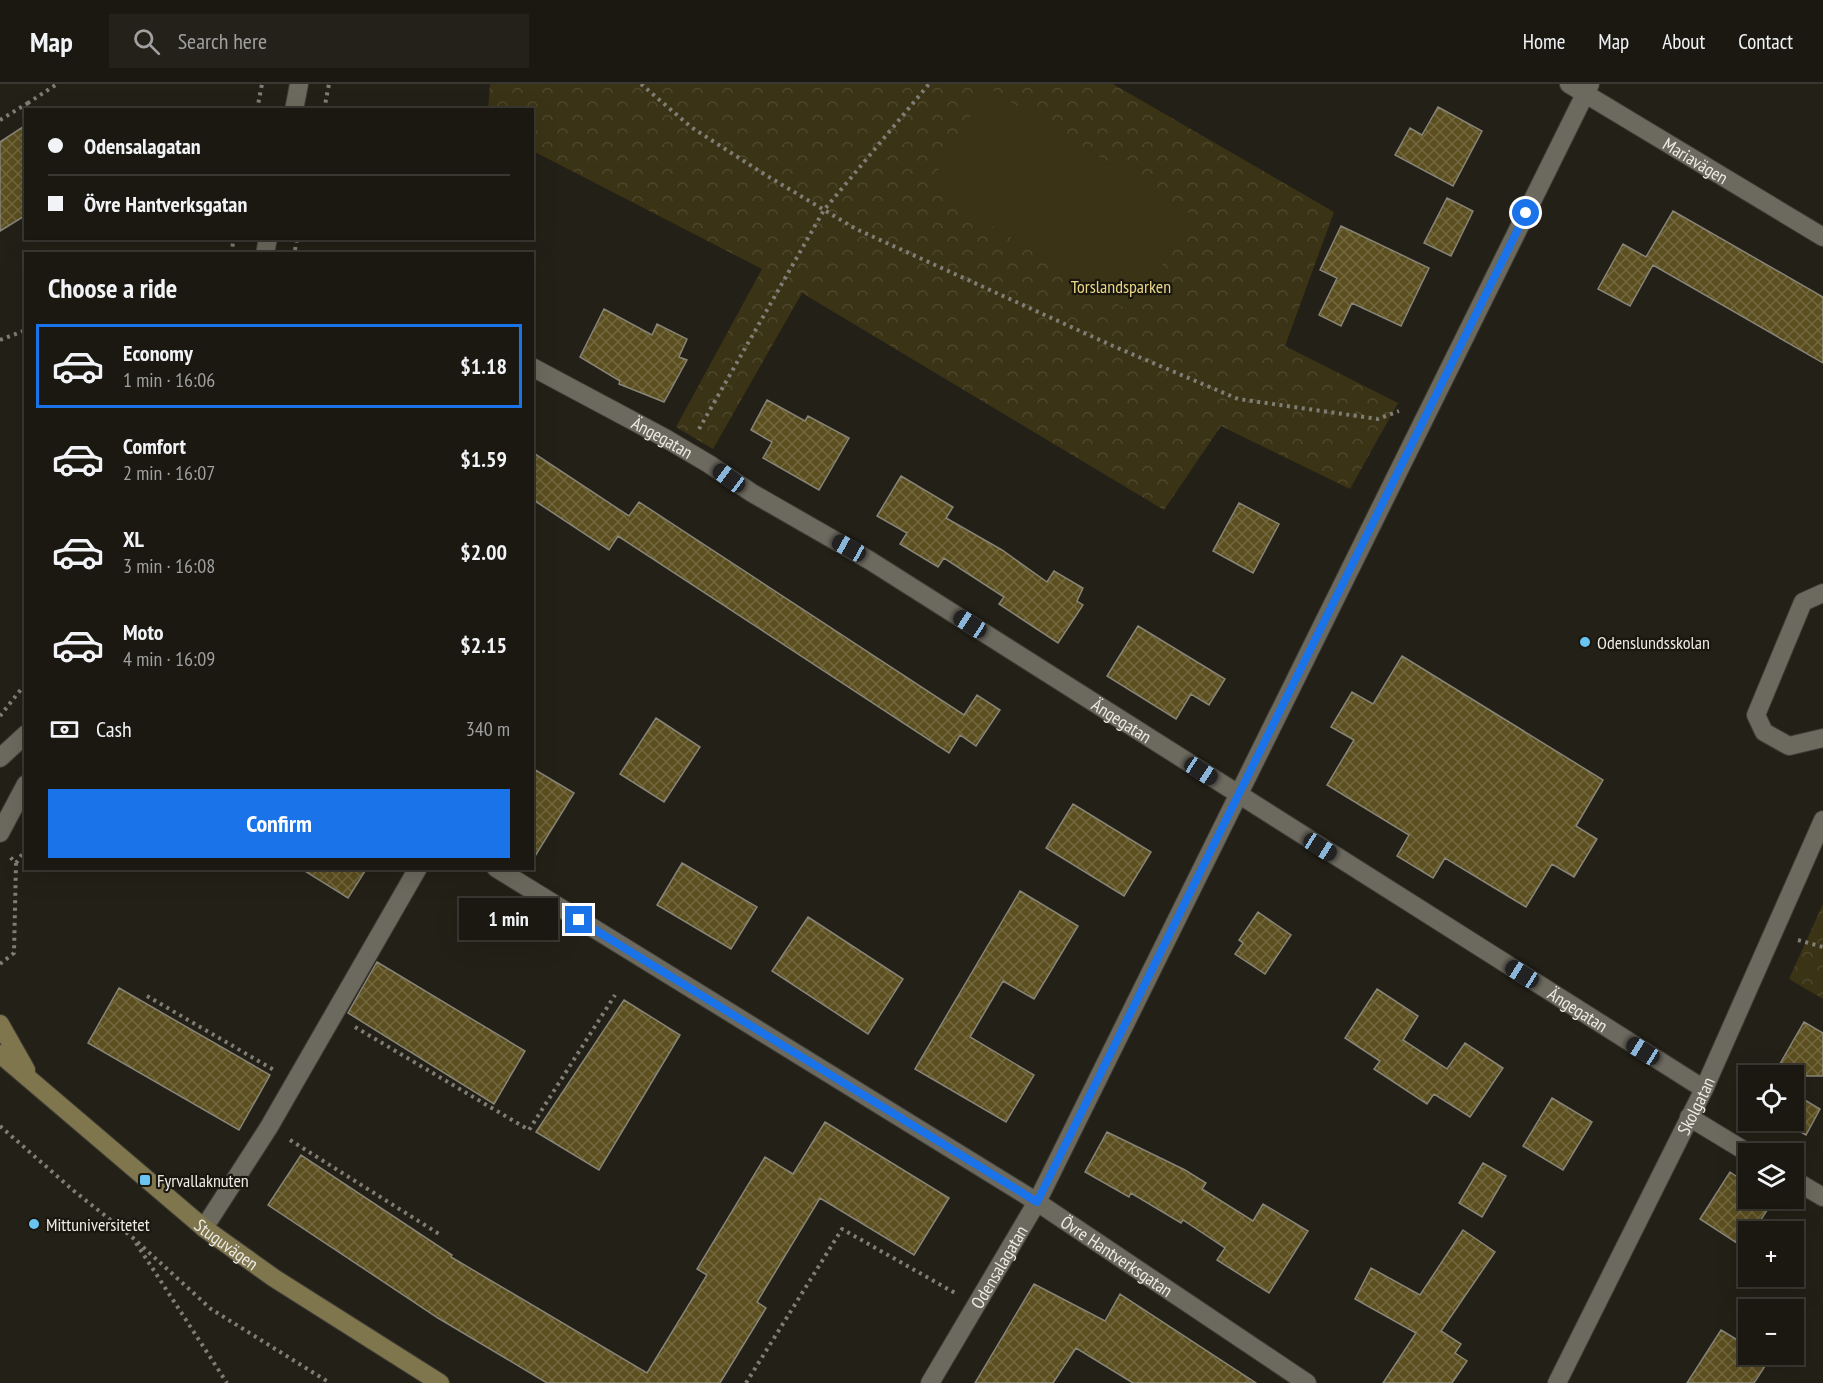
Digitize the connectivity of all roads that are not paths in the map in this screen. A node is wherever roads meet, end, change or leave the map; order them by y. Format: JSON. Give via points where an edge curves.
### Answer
{"nodes":[{"id":1,"x":299,"y":84,"type":"edge"},
{"id":2,"x":1569,"y":84,"type":"edge"},
{"id":3,"x":1588,"y":89,"type":"edge"},
{"id":4,"x":294,"y":108,"type":"edge"},
{"id":5,"x":1823,"y":237,"type":"edge"},
{"id":6,"x":534,"y":368,"type":"edge"},
{"id":7,"x":1823,"y":593,"type":"edge"},
{"id":8,"x":24,"y":736,"type":"edge"},
{"id":9,"x":1823,"y":738,"type":"edge"},
{"id":10,"x":0,"y":758,"type":"edge"},
{"id":11,"x":24,"y":788,"type":"edge"},
{"id":12,"x":1239,"y":795,"type":"junction"},
{"id":13,"x":1823,"y":820,"type":"edge"},
{"id":14,"x":0,"y":833,"type":"edge"},
{"id":15,"x":417,"y":870,"type":"edge"},
{"id":16,"x":499,"y":870,"type":"edge"},
{"id":17,"x":0,"y":1024,"type":"edge"},
{"id":18,"x":0,"y":1054,"type":"edge"},
{"id":19,"x":31,"y":1079,"type":"junction"},
{"id":20,"x":1704,"y":1089,"type":"junction"},
{"id":21,"x":1689,"y":1117,"type":"junction"},
{"id":22,"x":1738,"y":1147,"type":"edge"},
{"id":23,"x":1804,"y":1186,"type":"edge"},
{"id":24,"x":1823,"y":1197,"type":"edge"},
{"id":25,"x":1037,"y":1202,"type":"junction"},
{"id":26,"x":204,"y":1228,"type":"junction"},
{"id":27,"x":1301,"y":1381,"type":"edge"},
{"id":28,"x":440,"y":1383,"type":"edge"},
{"id":29,"x":930,"y":1383,"type":"edge"},
{"id":30,"x":1557,"y":1383,"type":"edge"}],
"edges":[{"from":1,"to":4,"type":"street"},
{"from":2,"to":3,"type":"street","name":"Mariavägen"},
{"from":3,"to":5,"type":"street","name":"Mariavägen"},
{"from":3,"to":12,"type":"street","name":"Odensalagatan"},
{"from":6,"to":12,"type":"street","name":"Ängegatan","via":[[687,451],[876,564]]},
{"from":7,"to":9,"type":"street","via":[[1803,602],[1756,715],[1764,732],[1790,746]]},
{"from":8,"to":10,"type":"street"},
{"from":11,"to":14,"type":"street"},
{"from":12,"to":20,"type":"street","name":"Ängegatan"},
{"from":12,"to":25,"type":"street","name":"Odensalagatan"},
{"from":13,"to":20,"type":"street","name":"Skolgatan"},
{"from":15,"to":26,"type":"street","via":[[269,1127]]},
{"from":16,"to":25,"type":"street","name":"Övre Hantverksgatan"},
{"from":17,"to":19,"type":"main road","name":"Stuguvägen"},
{"from":18,"to":19,"type":"main road","name":"Stuguvägen"},
{"from":19,"to":26,"type":"main road","name":"Stuguvägen"},
{"from":20,"to":21,"type":"street","name":"Skolgatan"},
{"from":21,"to":22,"type":"street"},
{"from":21,"to":30,"type":"street","name":"Skolgatan"},
{"from":23,"to":24,"type":"street"},
{"from":25,"to":27,"type":"street","name":"Övre Hantverksgatan"},
{"from":25,"to":29,"type":"street","name":"Odensalagatan"},
{"from":26,"to":28,"type":"main road","name":"Stuguvägen","via":[[274,1278]]}]}
